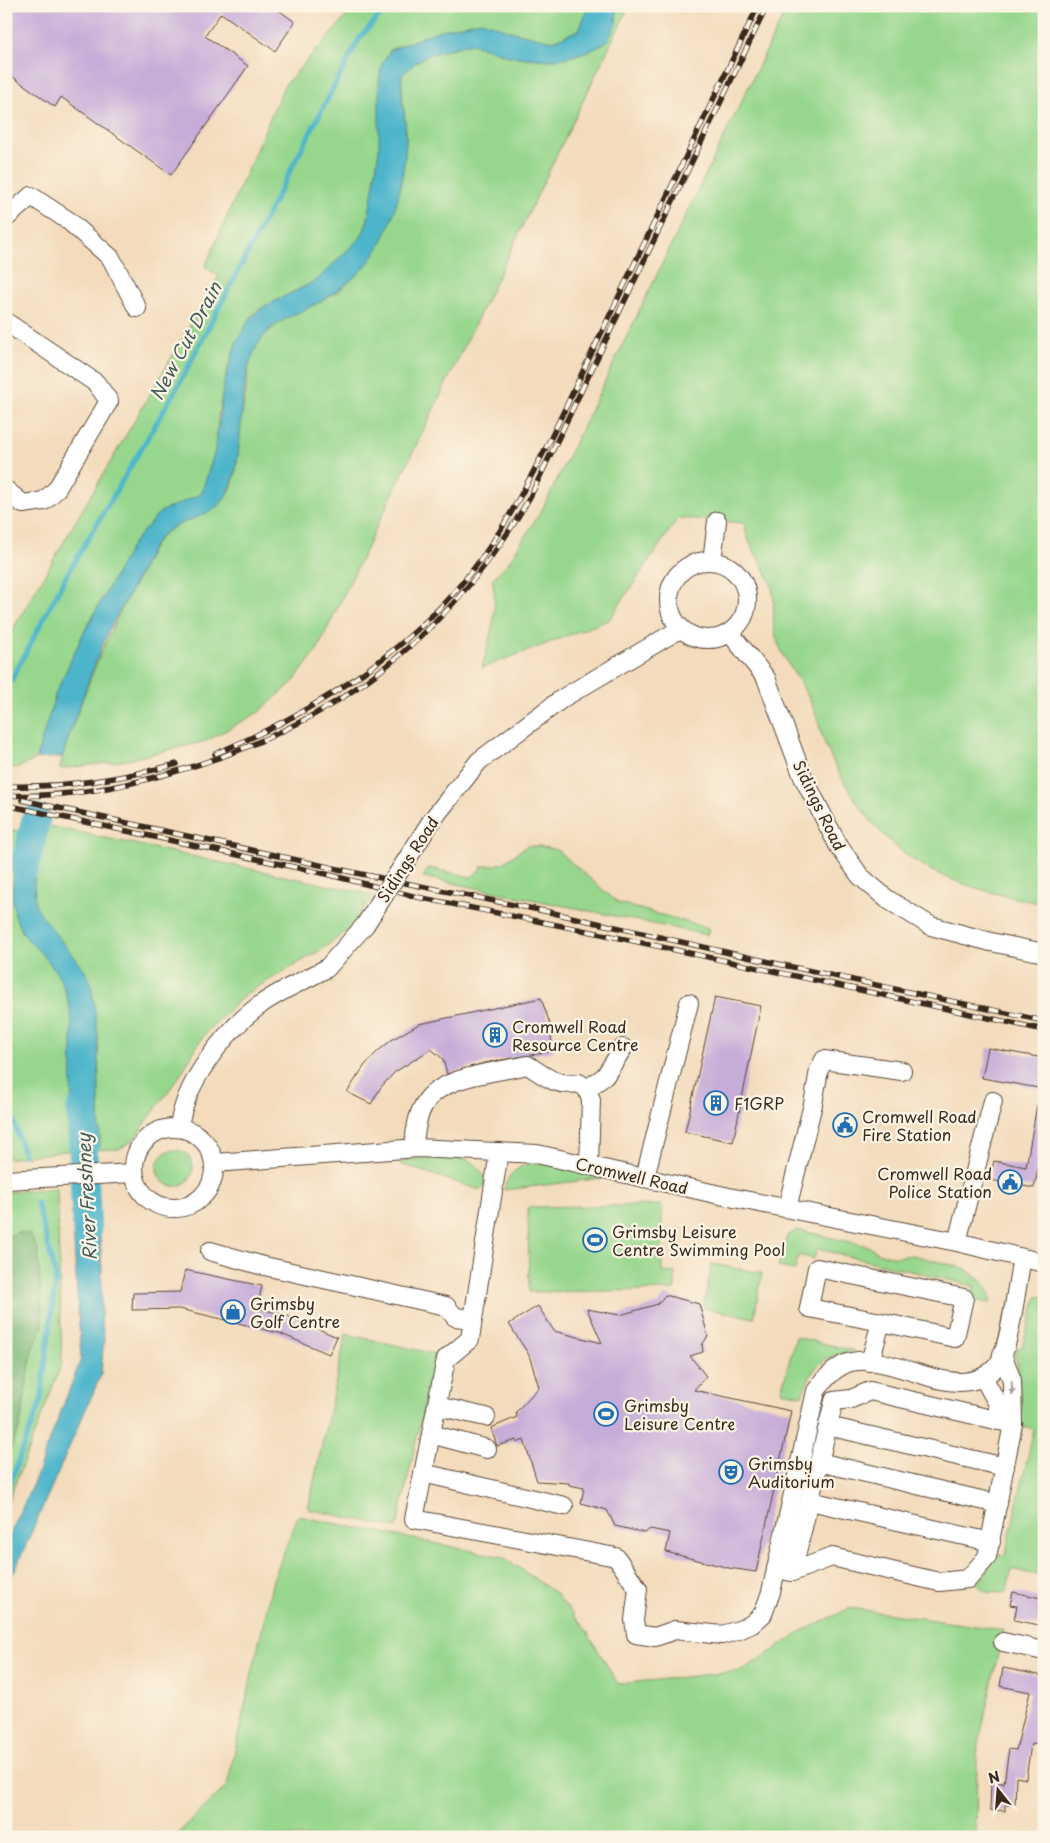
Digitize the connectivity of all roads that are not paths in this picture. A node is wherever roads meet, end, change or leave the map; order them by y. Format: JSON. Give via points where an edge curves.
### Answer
{"nodes":[{"id":1,"x":6,"y":218,"type":"edge"},
{"id":2,"x":137,"y":308,"type":"dead end"},
{"id":3,"x":6,"y":322,"type":"edge"},
{"id":4,"x":6,"y":490,"type":"edge"},
{"id":5,"x":717,"y":521,"type":"dead end"},
{"id":6,"x":712,"y":561,"type":"junction"},
{"id":7,"x":680,"y":629,"type":"junction"},
{"id":8,"x":730,"y":633,"type":"junction"},
{"id":9,"x":1044,"y":953,"type":"edge"},
{"id":10,"x":689,"y":1003,"type":"dead end"},
{"id":11,"x":623,"y":1048,"type":"dead end"},
{"id":12,"x":902,"y":1072,"type":"dead end"},
{"id":13,"x":588,"y":1089,"type":"junction"},
{"id":14,"x":993,"y":1101,"type":"dead end"},
{"id":15,"x":179,"y":1128,"type":"junction"},
{"id":16,"x":413,"y":1148,"type":"junction"},
{"id":17,"x":499,"y":1152,"type":"junction"},
{"id":18,"x":215,"y":1163,"type":"junction"},
{"id":19,"x":589,"y":1166,"type":"junction"},
{"id":20,"x":134,"y":1173,"type":"junction"},
{"id":21,"x":645,"y":1177,"type":"junction"},
{"id":22,"x":6,"y":1180,"type":"edge"},
{"id":23,"x":787,"y":1208,"type":"junction"},
{"id":24,"x":957,"y":1242,"type":"junction"},
{"id":25,"x":210,"y":1251,"type":"dead end"},
{"id":26,"x":1022,"y":1258,"type":"junction"},
{"id":27,"x":1044,"y":1263,"type":"edge"},
{"id":28,"x":473,"y":1319,"type":"junction"},
{"id":29,"x":881,"y":1322,"type":"junction"},
{"id":30,"x":1002,"y":1354,"type":"junction"},
{"id":31,"x":870,"y":1362,"type":"junction"},
{"id":32,"x":983,"y":1376,"type":"junction"},
{"id":33,"x":437,"y":1406,"type":"junction"},
{"id":34,"x":486,"y":1417,"type":"dead end"},
{"id":35,"x":1006,"y":1422,"type":"junction"},
{"id":36,"x":828,"y":1426,"type":"junction"},
{"id":37,"x":431,"y":1434,"type":"junction"},
{"id":38,"x":487,"y":1449,"type":"dead end"},
{"id":39,"x":819,"y":1462,"type":"junction"},
{"id":40,"x":1005,"y":1467,"type":"junction"},
{"id":41,"x":423,"y":1473,"type":"junction"},
{"id":42,"x":810,"y":1501,"type":"junction"},
{"id":43,"x":998,"y":1504,"type":"junction"},
{"id":44,"x":564,"y":1506,"type":"dead end"},
{"id":45,"x":991,"y":1542,"type":"junction"},
{"id":46,"x":784,"y":1570,"type":"junction"},
{"id":47,"x":1003,"y":1642,"type":"dead end"},
{"id":48,"x":1044,"y":1651,"type":"edge"}],
"edges":[{"from":1,"to":2,"type":"street","via":[[31,196],[68,221],[111,258]]},
{"from":3,"to":4,"type":"street","via":[[96,384],[109,400],[56,490],[44,501],[24,504]]},
{"from":5,"to":6,"type":"street"},
{"from":6,"to":7,"type":"street","via":[[688,566],[677,575],[669,591],[668,605]]},
{"from":6,"to":8,"type":"street","via":[[725,564],[740,576],[746,588],[746,611]]},
{"from":7,"to":8,"type":"street","via":[[691,637],[705,640],[718,639]]},
{"from":7,"to":15,"type":"street","name":"Sidings Road","bridge":true,"via":[[563,698],[479,762],[432,820],[365,925],[328,968],[260,1005],[214,1050],[192,1086],[180,1116]]},
{"from":8,"to":9,"type":"street","name":"Sidings Road","via":[[766,678],[803,777],[838,845],[860,876],[887,899],[931,926]]},
{"from":10,"to":21,"type":"street"},
{"from":11,"to":13,"type":"street","via":[[605,1076]]},
{"from":12,"to":23,"type":"street","via":[[824,1060]]},
{"from":13,"to":16,"type":"street","via":[[579,1083],[567,1085],[547,1078],[528,1065],[454,1081],[437,1090],[425,1102]]},
{"from":13,"to":19,"type":"street","via":[[591,1100]]},
{"from":14,"to":24,"type":"street"},
{"from":15,"to":18,"type":"street","via":[[192,1131],[203,1139]]},
{"from":15,"to":20,"type":"street","via":[[164,1128],[141,1145]]},
{"from":16,"to":17,"type":"street","name":"Cromwell Road"},
{"from":16,"to":18,"type":"street","name":"Cromwell Road"},
{"from":17,"to":19,"type":"street","name":"Cromwell Road","via":[[537,1154]]},
{"from":17,"to":28,"type":"street"},
{"from":18,"to":20,"type":"street","via":[[214,1177],[208,1190],[198,1200],[172,1208],[147,1197]]},
{"from":19,"to":21,"type":"street","name":"Cromwell Road"},
{"from":20,"to":22,"type":"street"},
{"from":21,"to":23,"type":"street","name":"Cromwell Road"},
{"from":23,"to":24,"type":"street","name":"Cromwell Road"},
{"from":24,"to":26,"type":"street","name":"Cromwell Road"},
{"from":25,"to":28,"type":"street","via":[[446,1306],[455,1317]]},
{"from":26,"to":27,"type":"street","name":"Cromwell Road"},
{"from":26,"to":30,"type":"street"},
{"from":28,"to":33,"type":"street","via":[[470,1340],[446,1359]]},
{"from":29,"to":29,"type":"street","via":[[809,1308],[817,1268],[964,1298],[955,1338]]},
{"from":29,"to":31,"type":"street"},
{"from":30,"to":32,"type":"street","via":[[998,1365]]},
{"from":30,"to":35,"type":"street","one_way":true,"via":[[1012,1380]]},
{"from":31,"to":32,"type":"street","via":[[946,1381],[963,1383]]},
{"from":31,"to":46,"type":"street","via":[[843,1365],[827,1376],[816,1391]]},
{"from":32,"to":35,"type":"street"},
{"from":33,"to":34,"type":"street"},
{"from":33,"to":37,"type":"street"},
{"from":35,"to":36,"type":"street","via":[[870,1391],[851,1400],[834,1401]]},
{"from":35,"to":40,"type":"street"},
{"from":36,"to":39,"type":"street"},
{"from":36,"to":40,"type":"street"},
{"from":37,"to":38,"type":"street"},
{"from":37,"to":41,"type":"street"},
{"from":39,"to":42,"type":"street"},
{"from":39,"to":43,"type":"street"},
{"from":40,"to":43,"type":"street"},
{"from":41,"to":44,"type":"street"},
{"from":41,"to":46,"type":"street","via":[[414,1519],[616,1557],[638,1589],[634,1620],[636,1634],[655,1637],[674,1630],[722,1635],[752,1624],[763,1614]]},
{"from":42,"to":45,"type":"street"},
{"from":42,"to":46,"type":"street"},
{"from":43,"to":45,"type":"street"},
{"from":45,"to":46,"type":"street","via":[[987,1557],[968,1579],[938,1582],[832,1557]]},
{"from":47,"to":48,"type":"street"}]}
